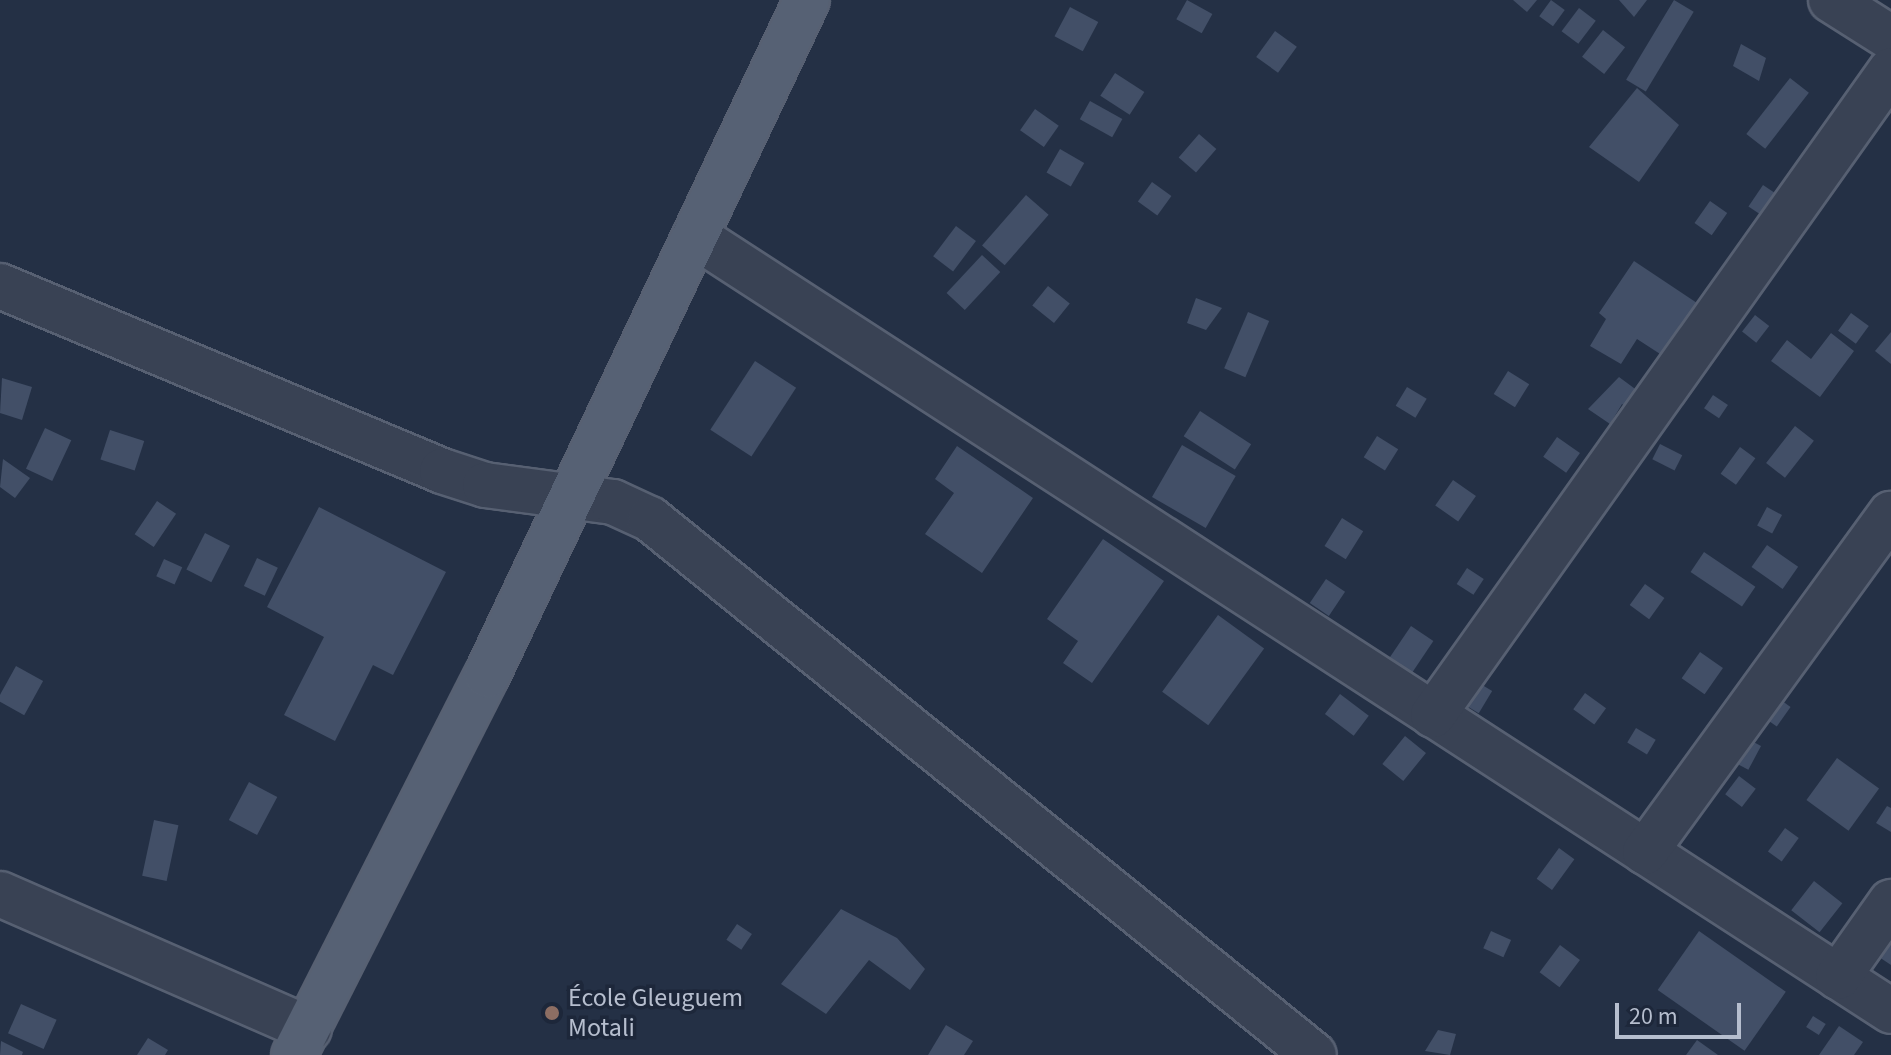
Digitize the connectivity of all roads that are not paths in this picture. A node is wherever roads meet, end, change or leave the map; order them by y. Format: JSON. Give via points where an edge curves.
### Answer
{"nodes":[{"id":1,"x":807,"y":0,"type":"edge"},
{"id":2,"x":1831,"y":0,"type":"edge"},
{"id":3,"x":1891,"y":38,"type":"edge"},
{"id":4,"x":1891,"y":70,"type":"edge"},
{"id":5,"x":695,"y":236,"type":"junction"},
{"id":6,"x":0,"y":286,"type":"edge"},
{"id":7,"x":573,"y":494,"type":"junction"},
{"id":8,"x":1891,"y":514,"type":"edge"},
{"id":9,"x":1433,"y":715,"type":"junction"},
{"id":10,"x":1645,"y":852,"type":"junction"},
{"id":11,"x":0,"y":894,"type":"edge"},
{"id":12,"x":1891,"y":902,"type":"edge"},
{"id":13,"x":1838,"y":977,"type":"junction"},
{"id":14,"x":1891,"y":1011,"type":"edge"},
{"id":15,"x":301,"y":1042,"type":"edge"},
{"id":16,"x":1314,"y":1055,"type":"edge"}],
"edges":[{"from":1,"to":5,"type":"main road"},
{"from":2,"to":3,"type":"street"},
{"from":4,"to":9,"type":"street"},
{"from":5,"to":7,"type":"main road"},
{"from":5,"to":9,"type":"street"},
{"from":6,"to":7,"type":"street","via":[[442,471],[485,485]]},
{"from":7,"to":15,"type":"main road"},
{"from":7,"to":16,"type":"street","via":[[650,519],[691,546]]},
{"from":8,"to":10,"type":"street"},
{"from":9,"to":10,"type":"street"},
{"from":10,"to":13,"type":"street"},
{"from":11,"to":15,"type":"street"},
{"from":12,"to":13,"type":"street"},
{"from":13,"to":14,"type":"street"}]}
